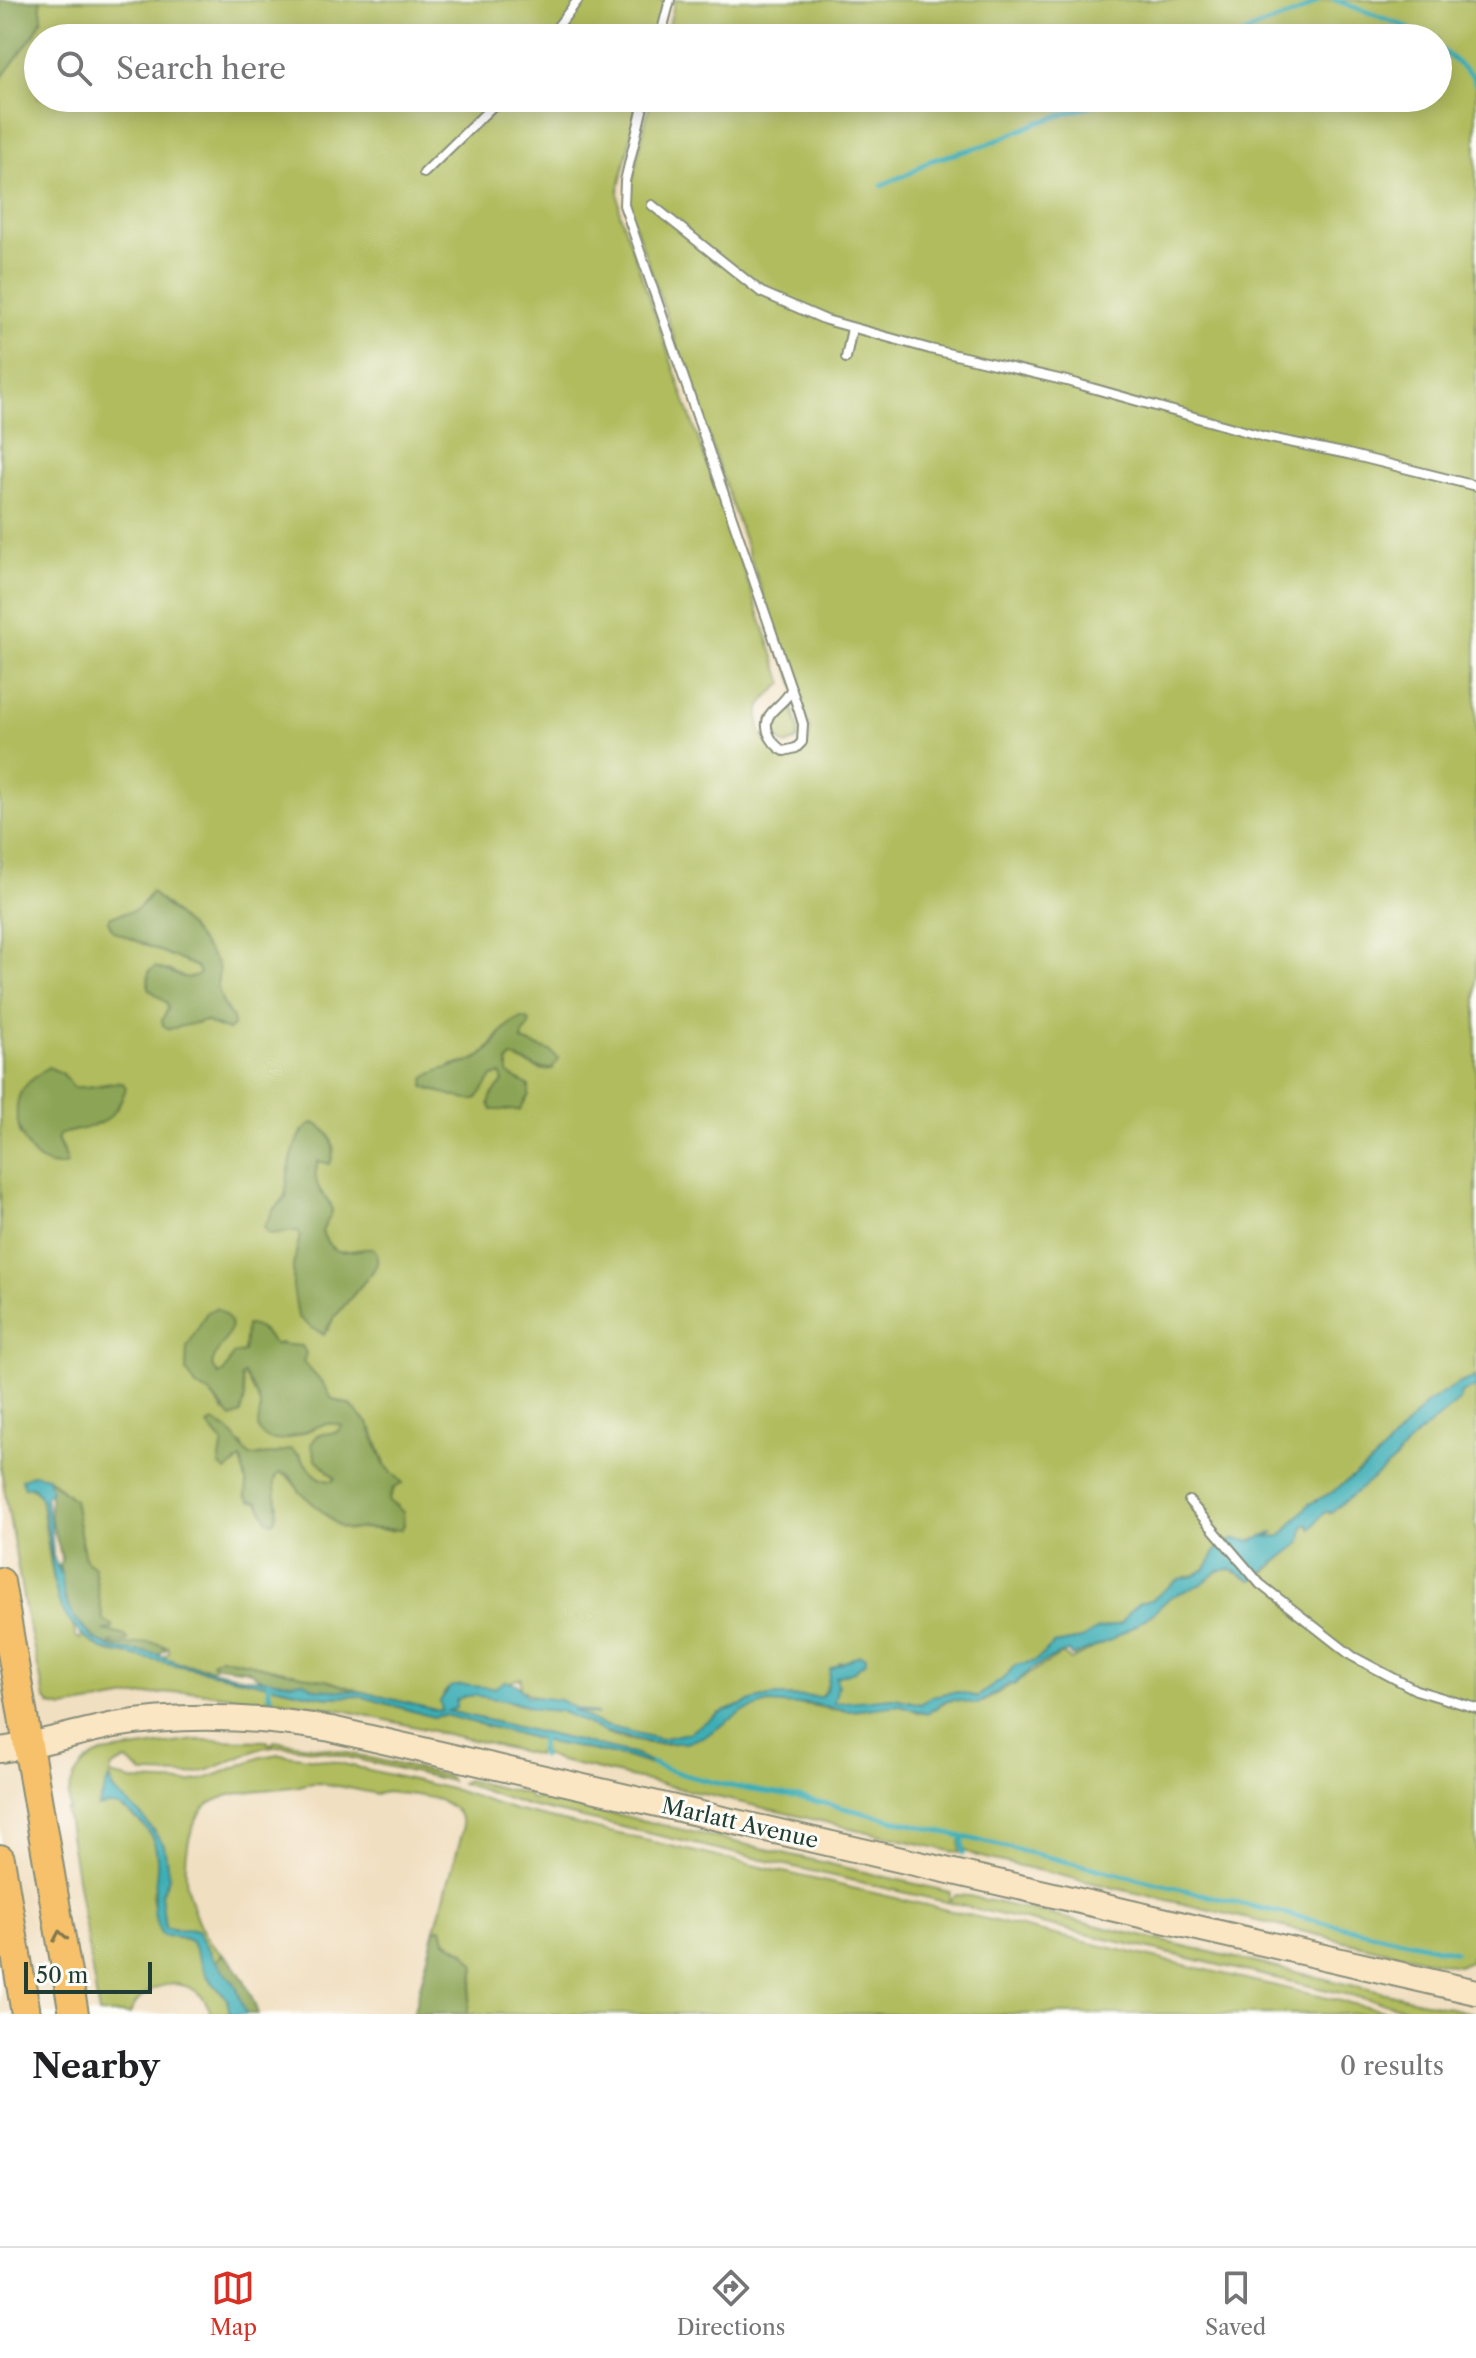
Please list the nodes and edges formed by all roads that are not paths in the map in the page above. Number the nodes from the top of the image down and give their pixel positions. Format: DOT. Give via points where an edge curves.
graph roads {
  1 [pos="578,0"];
  2 [pos="670,0"];
  3 [pos="560,24"];
  4 [pos="664,24"];
  5 [pos="487,112"];
  6 [pos="642,112"];
  7 [pos="424,173"];
  8 [pos="652,205"];
  9 [pos="852,328"];
  10 [pos="846,358"];
  11 [pos="1476,486"];
  12 [pos="791,689"];
  13 [pos="1189,1501"];
  14 [pos="0,1582"];
  15 [pos="1476,1708"];
  16 [pos="14,1748"];
  17 [pos="0,1859"];
  18 [pos="1476,1992"];
  19 [pos="26,2014"];
  20 [pos="74,2014"];
  1 -- 3 [label="lane"];
  2 -- 4 [label="lane"];
  5 -- 7 [label="lane"];
  6 -- 12 [label="lane" via="625,181 627,217"];
  8 -- 9 [label="lane" via="761,292"];
  9 -- 10 [label="lane"];
  9 -- 11 [label="lane" via="1265,437"];
  12 -- 12 [label="lane" via="804,735 796,748 784,751 769,735 767,719"];
  13 -- 15 [label="lane" via="1254,1579 1342,1649 1416,1690"];
  14 -- 16 [label="highway"];
  16 -- 18 [label="main road, Marlatt Avenue" via="184,1717 320,1727"];
  20 -- 16 [label="highway, one-way"];
  17 -- 19 [label="highway"];
}
